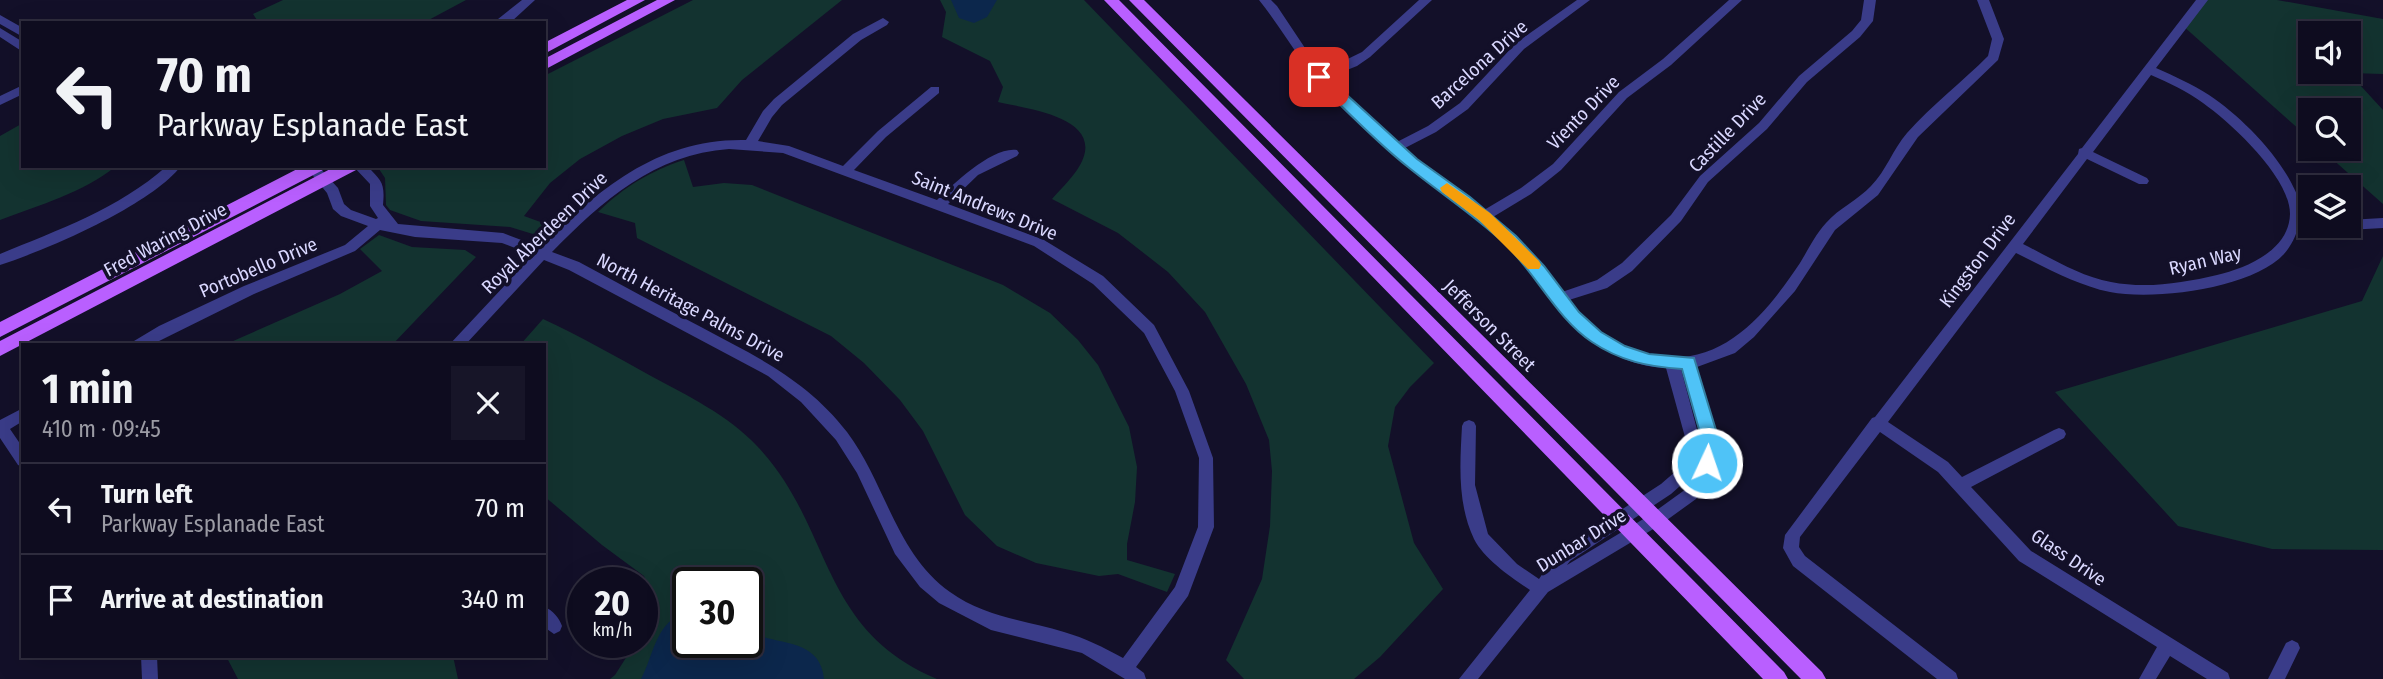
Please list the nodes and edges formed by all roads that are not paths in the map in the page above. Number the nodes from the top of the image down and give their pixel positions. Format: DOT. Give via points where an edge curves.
graph roads {
  1 [pos="529,0"];
  2 [pos="638,0"];
  3 [pos="668,0"];
  4 [pos="1111,0"];
  5 [pos="1136,0"];
  6 [pos="1265,0"];
  7 [pos="1426,0"];
  8 [pos="1584,0"];
  9 [pos="1736,0"];
  10 [pos="1870,0"];
  11 [pos="1983,0"];
  12 [pos="2202,0"];
  13 [pos="0,19"];
  14 [pos="503,21"];
  15 [pos="883,22"];
  16 [pos="0,32"];
  17 [pos="21,32"];
  18 [pos="21,47"];
  19 [pos="546,48"];
  20 [pos="546,64"];
  21 [pos="2149,69"];
  22 [pos="1319,77"];
  23 [pos="21,90"];
  24 [pos="935,90"];
  25 [pos="0,101"];
  26 [pos="749,145"];
  27 [pos="1395,148"];
  28 [pos="2083,152"];
  29 [pos="1013,153"];
  30 [pos="173,168"];
  31 [pos="361,168"];
  32 [pos="316,170"];
  33 [pos="845,171"];
  34 [pos="2143,181"];
  35 [pos="939,206"];
  36 [pos="2296,214"];
  37 [pos="1485,216"];
  38 [pos="386,223"];
  39 [pos="2383,223"];
  40 [pos="2361,224"];
  41 [pos="2013,245"];
  42 [pos="544,254"];
  43 [pos="0,260"];
  44 [pos="1560,298"];
  45 [pos="0,330"];
  46 [pos="142,343"];
  47 [pos="458,343"];
  48 [pos="0,349"];
  49 [pos="1680,363"];
  50 [pos="21,415"];
  51 [pos="1877,422"];
  52 [pos="1469,426"];
  53 [pos="1,427"];
  54 [pos="2059,434"];
  55 [pos="21,458"];
  56 [pos="1960,486"];
  57 [pos="1631,513"];
  58 [pos="1644,526"];
  59 [pos="1541,589"];
  60 [pos="2167,645"];
  61 [pos="2292,648"];
  62 [pos="149,658"];
  63 [pos="1125,668"];
  64 [pos="150,679"];
  65 [pos="1138,679"];
  66 [pos="1467,679"];
  67 [pos="1777,679"];
  68 [pos="1815,679"];
  69 [pos="1950,679"];
  70 [pos="2147,679"];
  71 [pos="2222,679"];
  72 [pos="2276,679"];
  1 -- 14 [label="street"];
  2 -- 19 [label="main road"];
  3 -- 20 [label="main road"];
  4 -- 57 [label="main road, Jefferson Street"];
  5 -- 57 [label="main road, Jefferson Street"];
  6 -- 22 [label="street"];
  7 -- 22 [label="street" via="1370,54"];
  8 -- 27 [label="street, Barcelona Drive" via="1520,46 1464,106"];
  9 -- 37 [label="street, Viento Drive" via="1667,62 1623,94 1557,167"];
  10 -- 44 [label="street, Castille Drive" via="1867,21 1856,34 1802,79 1763,126 1723,159 1676,218 1627,267 1602,284"];
  11 -- 49 [label="street" via="1998,38 1994,57 1903,146 1879,186 1831,226 1796,279 1746,336 1710,358"];
  12 -- 21 [label="street, Kingston Drive"];
  13 -- 17 [label="street"];
  15 -- 26 [label="street" via="857,37 778,102"];
  16 -- 18 [label="street"];
  21 -- 28 [label="street, Kingston Drive"];
  21 -- 36 [label="street" via="2197,93 2226,115 2270,159 2284,180"];
  22 -- 27 [label="street"];
  23 -- 25 [label="street"];
  24 -- 33 [label="street"];
  26 -- 33 [label="street, Saint Andrews Drive" via="785,149"];
  26 -- 42 [label="street, Royal Aberdeen Drive" via="675,154 643,168 606,195"];
  27 -- 37 [label="street"];
  28 -- 34 [label="street"];
  28 -- 41 [label="street, Kingston Drive"];
  29 -- 35 [label="street" via="974,172"];
  30 -- 43 [label="street" via="158,184 109,211"];
  31 -- 38 [label="street" via="377,181 376,206"];
  32 -- 38 [label="street, North Heritage Palms Drive" via="341,210"];
  32 -- 45 [label="main road, Fred Waring Drive"];
  32 -- 48 [label="main road, Fred Waring Drive"];
  33 -- 35 [label="street, Saint Andrews Drive"];
  35 -- 63 [label="street, Saint Andrews Drive" via="1039,243 1098,280 1149,329 1181,391 1206,458 1206,527 1182,591"];
  36 -- 41 [label="street, Ryan Way" via="2290,238 2270,260 2232,276 2169,289 2097,284"];
  37 -- 44 [label="street"];
  38 -- 42 [label="street, North Heritage Palms Drive" via="428,234 490,236"];
  38 -- 46 [label="street, Portobello Drive" via="349,248 249,290"];
  39 -- 40 [label="street"];
  41 -- 51 [label="street, Kingston Drive"];
  42 -- 47 [label="street, Royal Aberdeen Drive"];
  42 -- 63 [label="street, North Heritage Palms Drive" via="760,364 807,398 853,453 911,565 945,598 992,622 1063,639"];
  44 -- 49 [label="street" via="1573,316 1620,351"];
  49 -- 57 [label="street, Dunbar Drive" via="1692,437 1689,457 1676,482"];
  49 -- 58 [label="street, Dunbar Drive" via="1710,440 1707,463 1691,494"];
  50 -- 53 [label="street"];
  51 -- 56 [label="street, Glass Drive" via="1943,467"];
  51 -- 69 [label="street, Kingston Drive" via="1793,535 1791,548 1799,561"];
  52 -- 59 [label="street" via="1467,485 1481,537 1511,569"];
  53 -- 55 [label="street"];
  54 -- 56 [label="street"];
  56 -- 60 [label="street, Glass Drive" via="2025,556"];
  57 -- 58 [label="main road, Jefferson Street"];
  57 -- 58 [label="main road, Jefferson Street"];
  57 -- 59 [label="street, Dunbar Drive" via="1564,556"];
  58 -- 59 [label="street, Dunbar Drive"];
  58 -- 67 [label="main road, Jefferson Street"];
  58 -- 68 [label="main road, Jefferson Street"];
  59 -- 66 [label="street, Dunbar Drive"];
  60 -- 70 [label="street"];
  60 -- 71 [label="street, Glass Drive"];
  61 -- 72 [label="street"];
  62 -- 64 [label="street"];
  63 -- 65 [label="street, North Heritage Palms Drive"];
}
